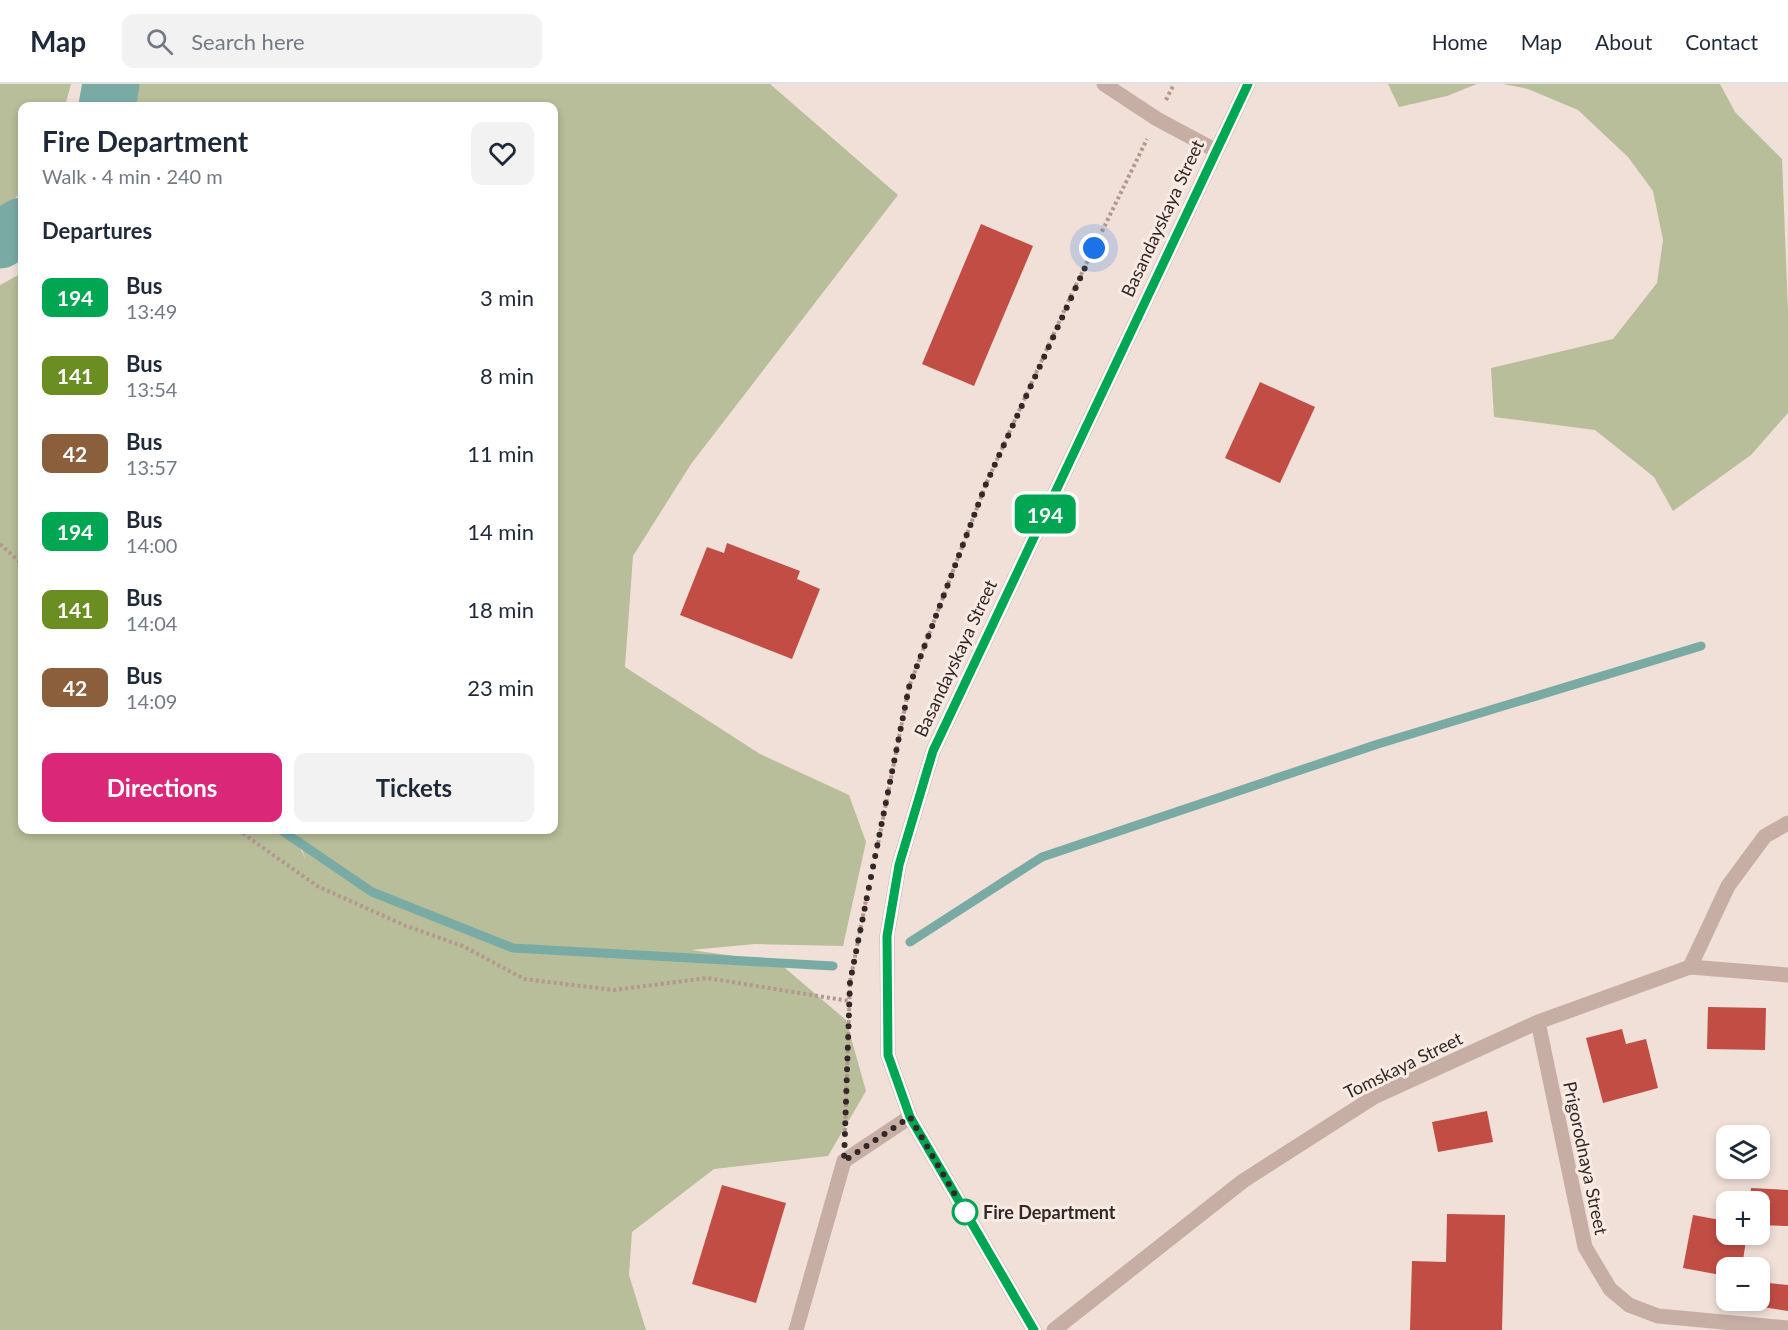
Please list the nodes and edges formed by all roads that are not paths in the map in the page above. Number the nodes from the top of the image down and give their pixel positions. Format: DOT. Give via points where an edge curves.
graph roads {
  1 [pos="1104,84"];
  2 [pos="1248,84"];
  3 [pos="1215,150"];
  4 [pos="1788,823"];
  5 [pos="1690,967"];
  6 [pos="1788,975"];
  7 [pos="1538,1022"];
  8 [pos="910,1117"];
  9 [pos="1782,1328"];
  10 [pos="796,1330"];
  11 [pos="1034,1330"];
  12 [pos="1054,1330"];
  1 -- 3 [label="street"];
  2 -- 3 [label="street, Basandayskaya Street"];
  3 -- 8 [label="street, Basandayskaya Street" via="933,751 899,865 887,936 888,1055"];
  4 -- 5 [label="street" via="1766,836 1728,886"];
  5 -- 6 [label="street, Tomskaya Street"];
  5 -- 7 [label="street, Tomskaya Street"];
  7 -- 9 [label="street, Prigorodnaya Street" via="1585,1247 1610,1289 1629,1305 1658,1316"];
  7 -- 12 [label="street, Tomskaya Street" via="1374,1097 1243,1181"];
  8 -- 10 [label="street" via="844,1161"];
  8 -- 11 [label="street, Basandayskaya Street"];
}
